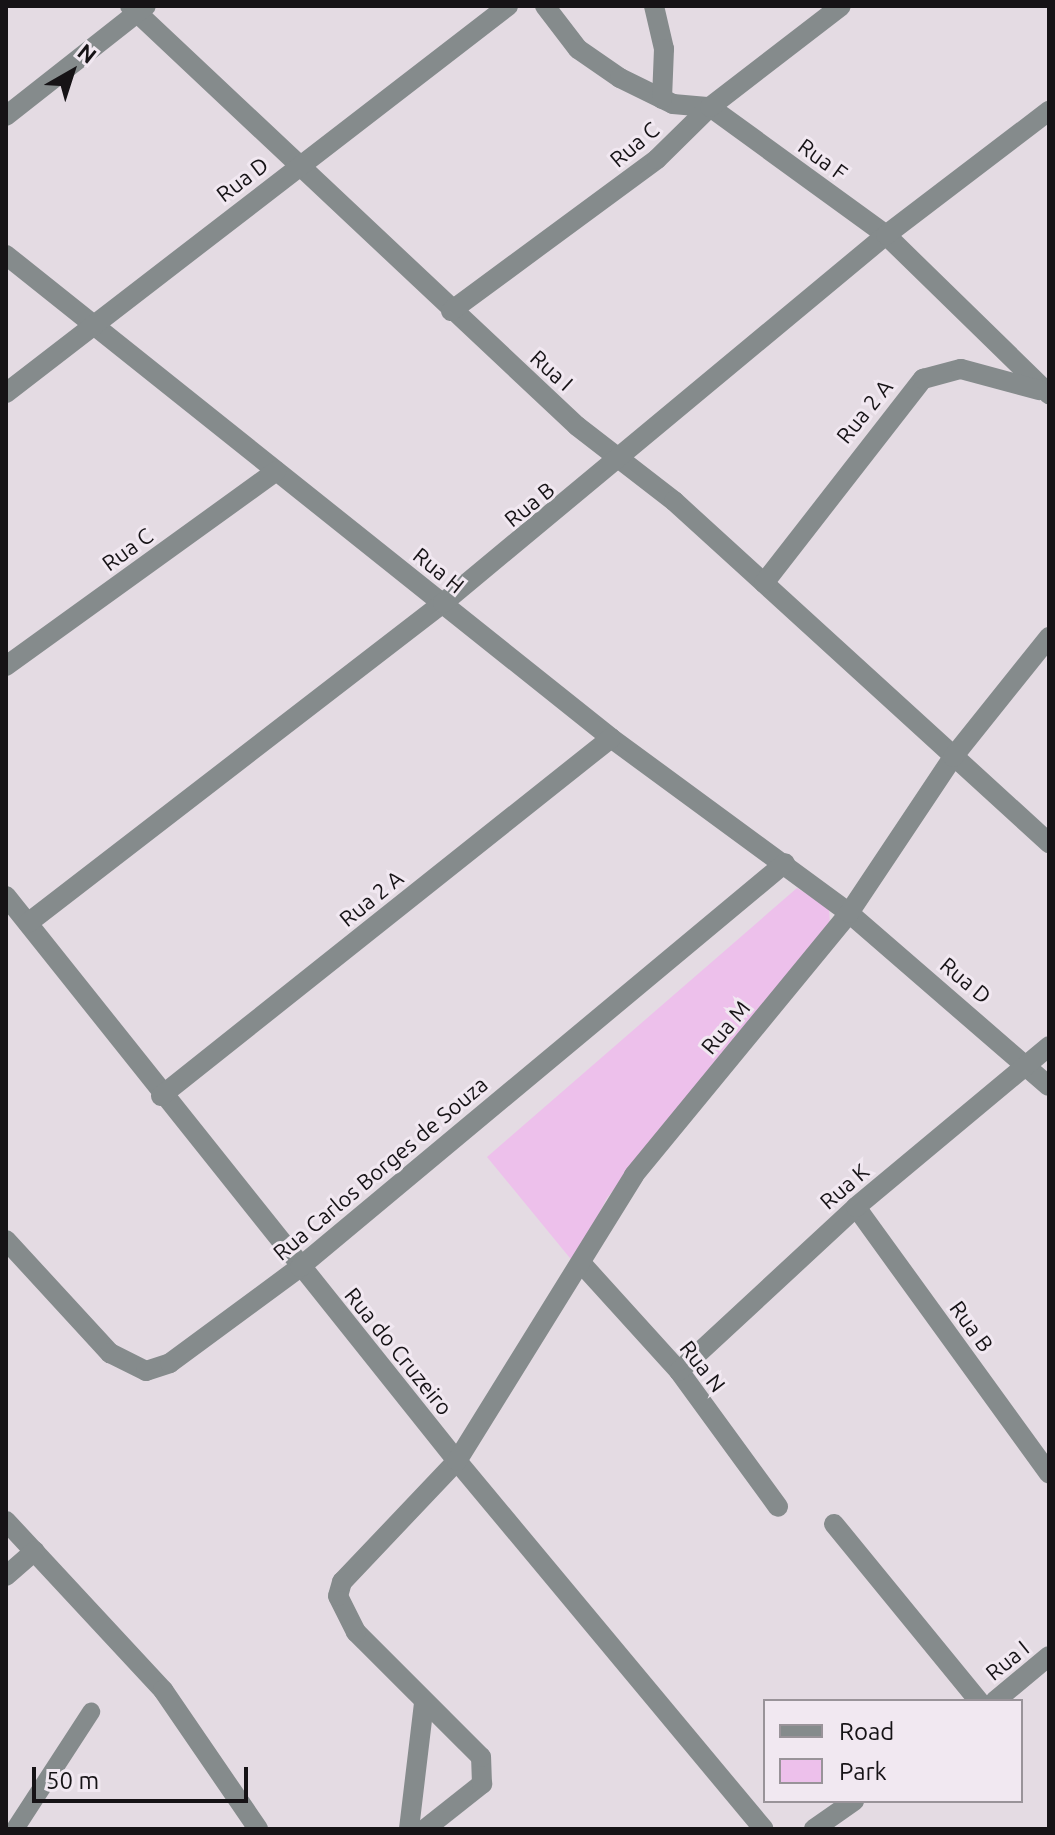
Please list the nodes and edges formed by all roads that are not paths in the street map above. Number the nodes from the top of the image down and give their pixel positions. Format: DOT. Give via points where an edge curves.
graph roads {
  1 [pos="508,6"];
  2 [pos="545,6"];
  3 [pos="654,6"];
  4 [pos="841,6"];
  5 [pos="138,8"];
  6 [pos="662,99"];
  7 [pos="710,107"];
  8 [pos="1049,111"];
  9 [pos="6,116"];
  10 [pos="302,164"];
  11 [pos="886,235"];
  12 [pos="6,255"];
  13 [pos="451,311"];
  14 [pos="88,324"];
  15 [pos="6,393"];
  16 [pos="1049,395"];
  17 [pos="624,459"];
  18 [pos="276,471"];
  19 [pos="764,583"];
  20 [pos="443,603"];
  21 [pos="1049,637"];
  22 [pos="6,666"];
  23 [pos="611,738"];
  24 [pos="953,757"];
  25 [pos="1049,843"];
  26 [pos="785,863"];
  27 [pos="6,896"];
  28 [pos="849,913"];
  29 [pos="28,923"];
  30 [pos="1049,1046"];
  31 [pos="1026,1063"];
  32 [pos="1049,1086"];
  33 [pos="161,1096"];
  34 [pos="856,1207"];
  35 [pos="6,1240"];
  36 [pos="581,1263"];
  37 [pos="300,1267"];
  38 [pos="679,1371"];
  39 [pos="457,1461"];
  40 [pos="1049,1474"];
  41 [pos="778,1507"];
  42 [pos="6,1521"];
  43 [pos="834,1524"];
  44 [pos="35,1551"];
  45 [pos="6,1576"];
  46 [pos="1049,1656"];
  47 [pos="977,1699"];
  48 [pos="997,1699"];
  49 [pos="424,1703"];
  50 [pos="91,1712"];
  51 [pos="851,1803"];
  52 [pos="15,1829"];
  53 [pos="258,1829"];
  54 [pos="409,1829"];
  55 [pos="425,1829"];
  56 [pos="764,1829"];
  57 [pos="814,1829"];
  1 -- 10 [label="street, Rua D"];
  2 -- 6 [label="street, Rua F" via="578,49"];
  3 -- 6 [label="street" via="664,49"];
  4 -- 7 [label="street, Rua C"];
  5 -- 9 [label="street"];
  5 -- 10 [label="street, Rua I"];
  6 -- 7 [label="street, Rua F"];
  7 -- 11 [label="street, Rua F"];
  7 -- 13 [label="street, Rua C" via="657,159"];
  8 -- 11 [label="street, Rua B"];
  10 -- 13 [label="street, Rua I"];
  10 -- 14 [label="street, Rua D"];
  11 -- 16 [label="street, Rua F"];
  11 -- 17 [label="street, Rua B"];
  12 -- 14 [label="street, Rua H"];
  13 -- 17 [label="street, Rua I"];
  14 -- 15 [label="street, Rua D"];
  14 -- 18 [label="street, Rua H"];
  16 -- 19 [label="street, Rua 2 A" via="995,373 961,369 923,379"];
  17 -- 19 [label="street, Rua I"];
  17 -- 20 [label="street, Rua B"];
  18 -- 20 [label="street, Rua H"];
  18 -- 22 [label="street, Rua C"];
  19 -- 24 [label="street, Rua I"];
  20 -- 23 [label="street, Rua H"];
  20 -- 29 [label="street, Rua B"];
  21 -- 24 [label="street, Rua M"];
  23 -- 26 [label="street, Rua H"];
  23 -- 33 [label="street, Rua 2 A"];
  24 -- 25 [label="street, Rua I"];
  24 -- 28 [label="street, Rua M"];
  26 -- 28 [label="street, Rua H"];
  26 -- 37 [label="street, Rua Carlos Borges de Souza"];
  27 -- 29 [label="street, Rua do Cruzeiro"];
  28 -- 31 [label="street, Rua D"];
  28 -- 36 [label="street, Rua M" via="634,1175"];
  29 -- 33 [label="street, Rua do Cruzeiro"];
  30 -- 31 [label="street, Rua K"];
  31 -- 32 [label="street, Rua D"];
  31 -- 34 [label="street, Rua K"];
  33 -- 37 [label="street, Rua do Cruzeiro"];
  34 -- 38 [label="street, Rua K"];
  34 -- 40 [label="street, Rua B"];
  35 -- 37 [label="street, Rua Carlos Borges de Souza" via="110,1353 146,1371 170,1363"];
  36 -- 38 [label="street, Rua N"];
  36 -- 39 [label="street, Rua M"];
  37 -- 39 [label="street, Rua do Cruzeiro"];
  38 -- 41 [label="street, Rua N"];
  39 -- 49 [label="street, Rua M" via="342,1582 338,1596 356,1632"];
  39 -- 56 [label="street, Rua do Cruzeiro"];
  42 -- 44 [label="street"];
  43 -- 47 [label="street"];
  44 -- 45 [label="street"];
  44 -- 53 [label="street" via="163,1690"];
  46 -- 48 [label="street, Rua I"];
  49 -- 54 [label="street"];
  49 -- 55 [label="street, Rua M" via="481,1757 485,1771 466,1800"];
  50 -- 52 [label="lane"];
  51 -- 57 [label="street"];
}
